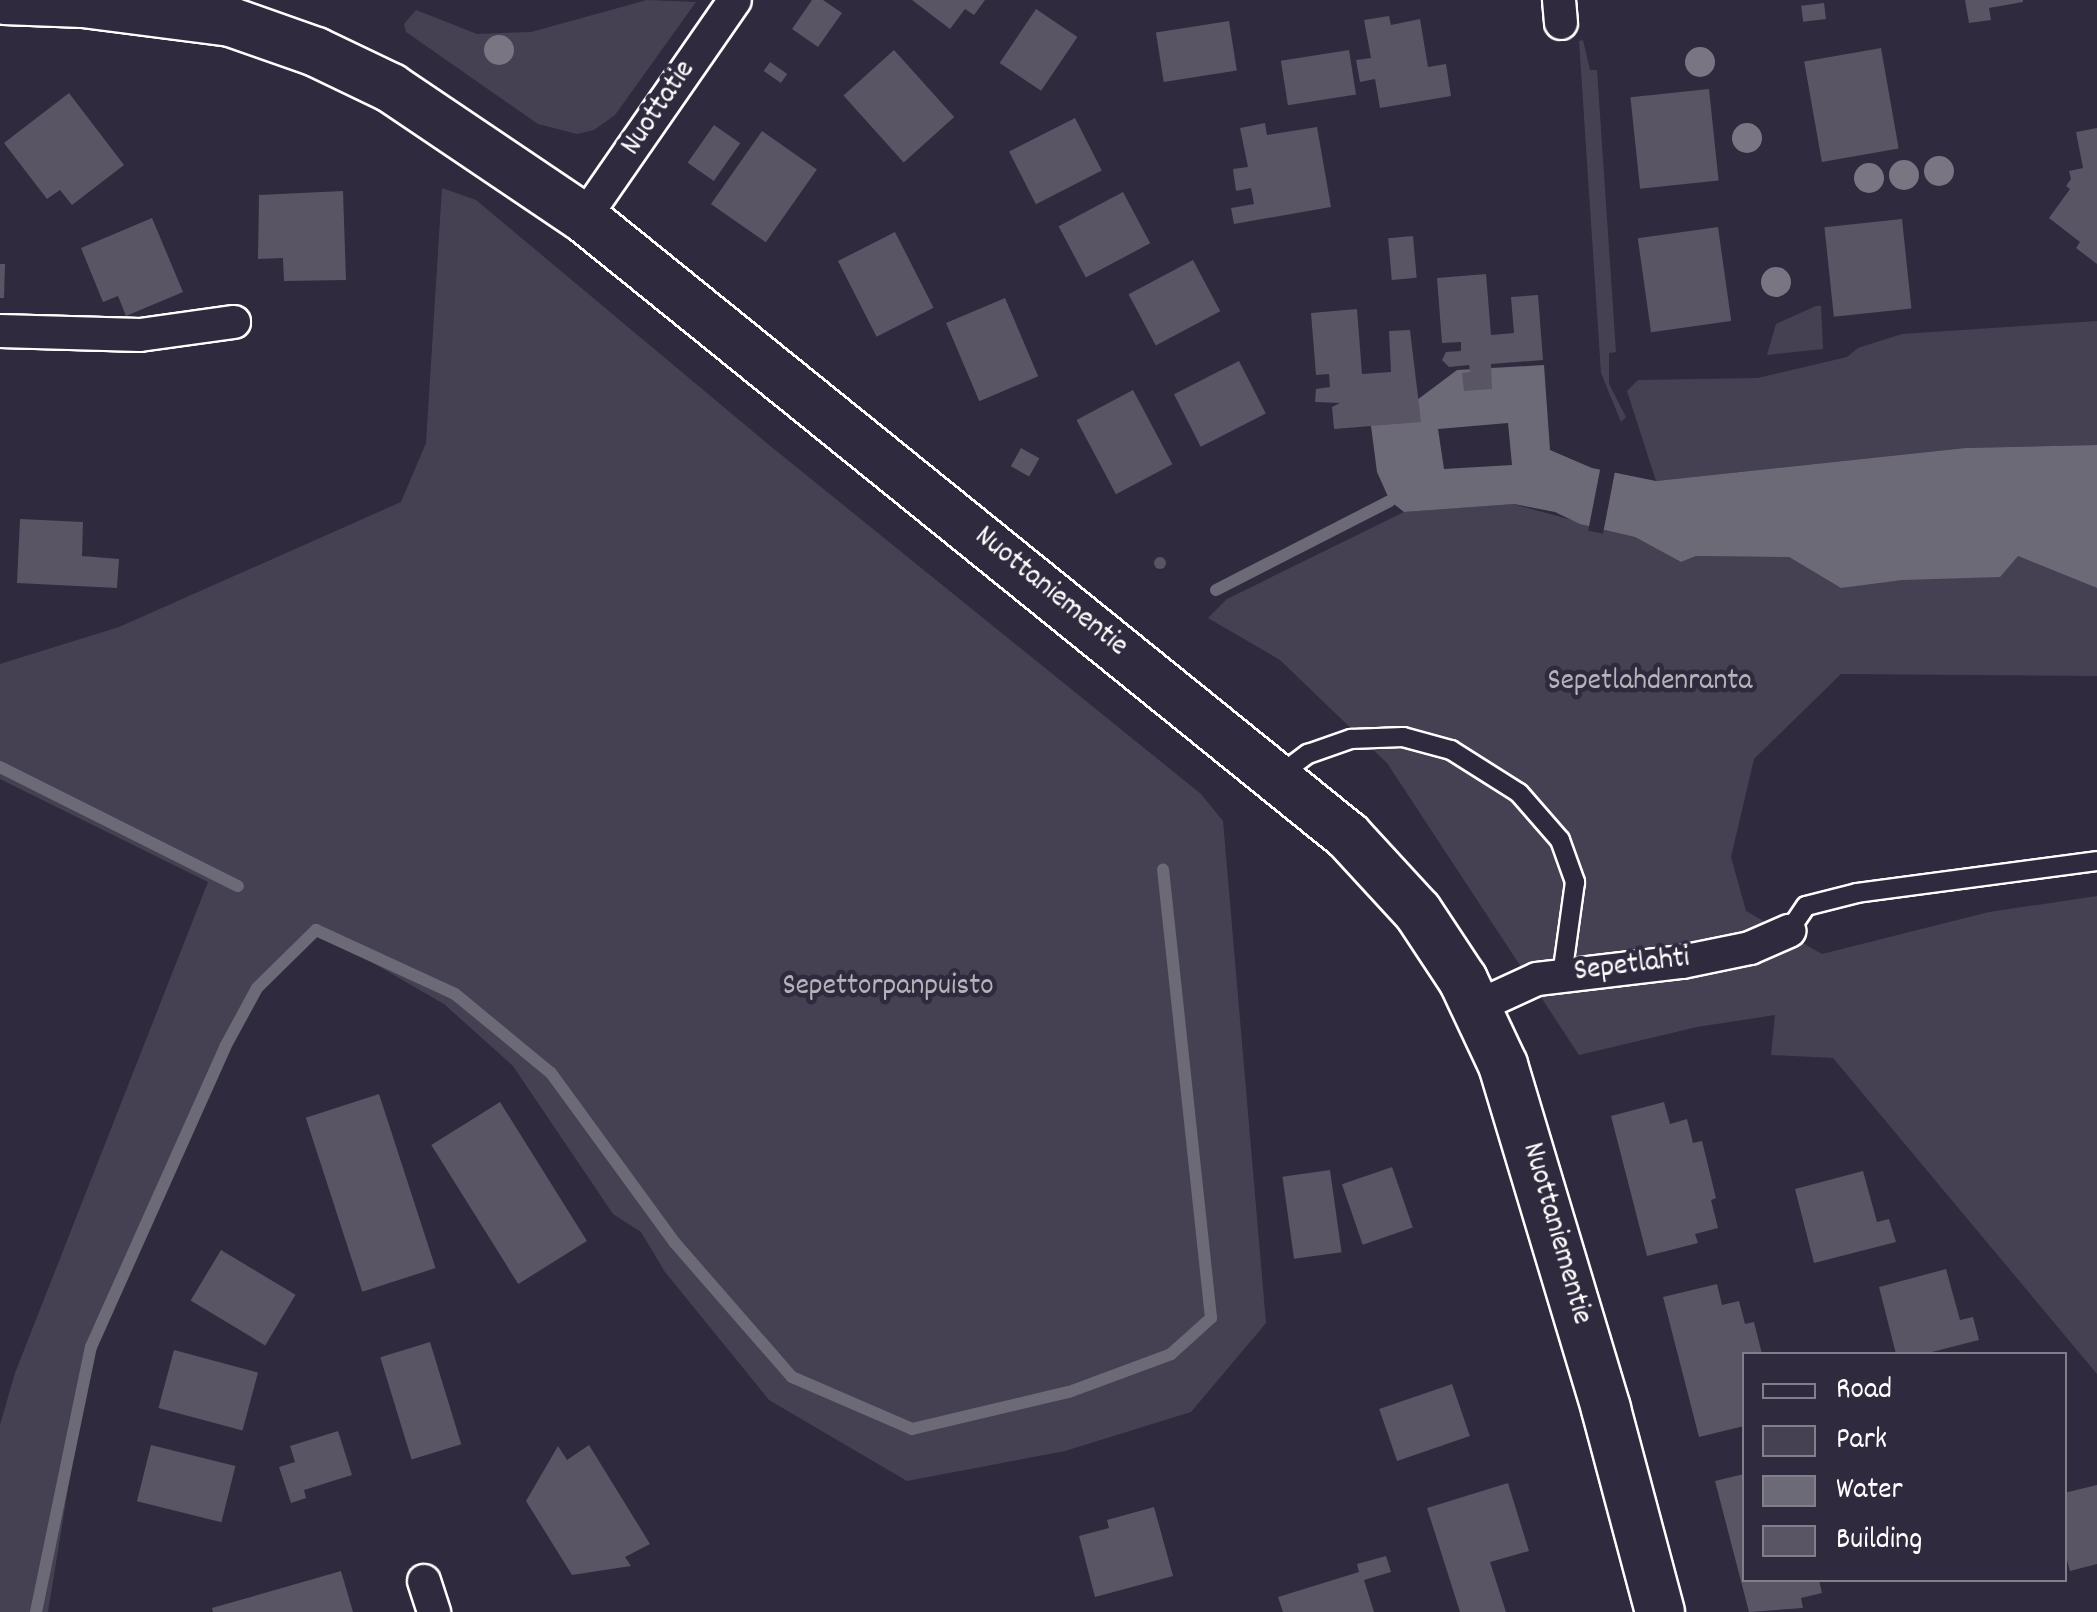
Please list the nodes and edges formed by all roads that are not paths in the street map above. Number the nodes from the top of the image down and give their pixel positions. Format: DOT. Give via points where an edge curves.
graph roads {
  1 [pos="4,0"];
  2 [pos="735,0"];
  3 [pos="584,218"];
  4 [pos="234,322"];
  5 [pos="0,330"];
  6 [pos="1277,777"];
  7 [pos="2097,860"];
  8 [pos="1790,931"];
  9 [pos="1562,976"];
  10 [pos="1476,1007"];
  11 [pos="1660,1612"];
  1 -- 3 [label="main road, Nuottaniementie" via="102,5 265,32 391,88"];
  2 -- 3 [label="street, Nuottatie"];
  3 -- 6 [label="main road, Nuottaniementie"];
  4 -- 5 [label="street" via="140,336"];
  6 -- 9 [label="lane" via="1308,754 1352,739 1403,736 1451,750 1519,793 1560,840 1575,882"];
  6 -- 10 [label="main road, Nuottaniementie" via="1348,836 1418,912"];
  7 -- 8 [label="lane" via="1806,906"];
  8 -- 9 [label="street, Sepetlahti" via="1750,948 1682,962"];
  9 -- 10 [label="street, Sepetlahti" via="1522,984"];
  10 -- 11 [label="main road, Nuottaniementie" via="1515,1098"];
}
